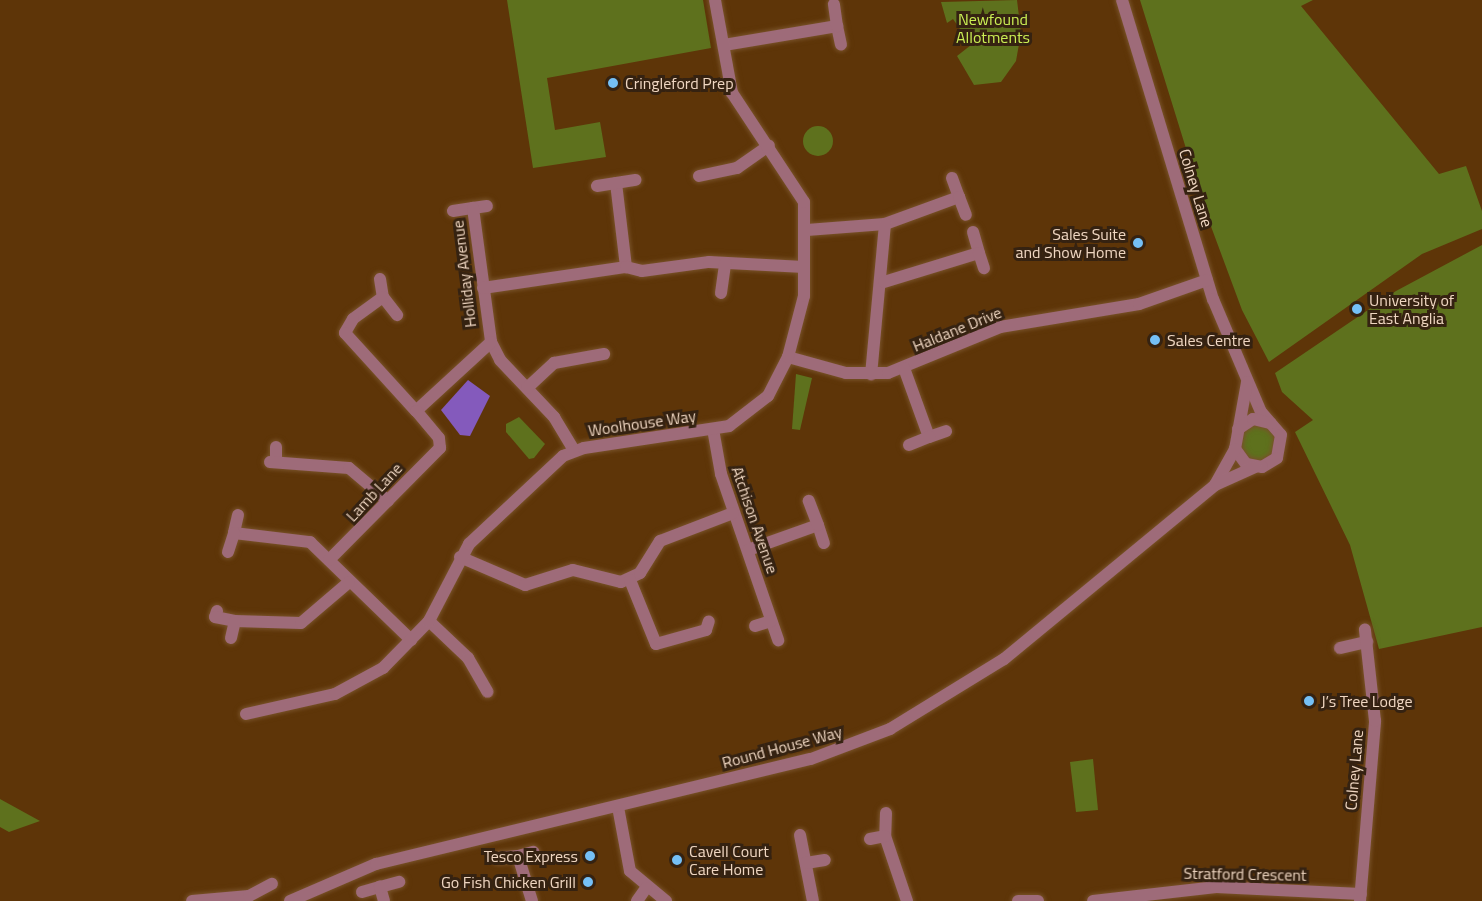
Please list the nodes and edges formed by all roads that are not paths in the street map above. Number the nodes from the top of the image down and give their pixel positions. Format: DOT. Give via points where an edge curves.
graph roads {
  1 [pos="715,0"];
  2 [pos="1122,0"];
  3 [pos="834,4"];
  4 [pos="837,26"];
  5 [pos="724,45"];
  6 [pos="841,45"];
  7 [pos="769,146"];
  8 [pos="699,176"];
  9 [pos="952,178"];
  10 [pos="636,180"];
  11 [pos="616,183"];
  12 [pos="597,186"];
  13 [pos="959,197"];
  14 [pos="487,206"];
  15 [pos="473,208"];
  16 [pos="453,211"];
  17 [pos="966,215"];
  18 [pos="885,224"];
  19 [pos="807,230"];
  20 [pos="973,232"];
  21 [pos="979,253"];
  22 [pos="725,263"];
  23 [pos="626,267"];
  24 [pos="804,267"];
  25 [pos="984,268"];
  26 [pos="380,279"];
  27 [pos="1207,280"];
  28 [pos="884,282"];
  29 [pos="483,288"];
  30 [pos="721,293"];
  31 [pos="383,297"];
  32 [pos="397,315"];
  33 [pos="491,342"];
  34 [pos="604,354"];
  35 [pos="788,357"];
  36 [pos="904,368"];
  37 [pos="871,374"];
  38 [pos="1247,382"];
  39 [pos="527,388"];
  40 [pos="416,411"];
  41 [pos="1271,423"];
  42 [pos="713,429"];
  43 [pos="1238,429"];
  44 [pos="946,431"];
  45 [pos="929,437"];
  46 [pos="909,445"];
  47 [pos="276,447"];
  48 [pos="1234,449"];
  49 [pos="574,450"];
  50 [pos="1255,467"];
  51 [pos="1215,485"];
  52 [pos="388,501"];
  53 [pos="809,501"];
  54 [pos="734,513"];
  55 [pos="238,515"];
  56 [pos="818,525"];
  57 [pos="234,533"];
  58 [pos="824,543"];
  59 [pos="748,550"];
  60 [pos="228,552"];
  61 [pos="459,557"];
  62 [pos="329,560"];
  63 [pos="630,580"];
  64 [pos="349,582"];
  65 [pos="214,614"];
  66 [pos="235,621"];
  67 [pos="429,621"];
  68 [pos="709,621"];
  69 [pos="771,621"];
  70 [pos="755,626"];
  71 [pos="231,638"];
  72 [pos="411,640"];
  73 [pos="778,640"];
  74 [pos="1340,648"];
  75 [pos="488,692"];
  76 [pos="246,714"];
  77 [pos="618,807"];
  78 [pos="886,813"];
  79 [pos="800,835"];
  80 [pos="885,836"];
  81 [pos="870,838"];
  82 [pos="532,852"];
  83 [pos="518,856"];
  84 [pos="498,858"];
  85 [pos="825,860"];
  86 [pos="806,863"];
  87 [pos="399,882"];
  88 [pos="272,884"];
  89 [pos="381,887"];
  90 [pos="646,888"];
  91 [pos="362,892"];
  92 [pos="1361,897"];
  93 [pos="222,900"];
  94 [pos="192,901"];
  95 [pos="290,901"];
  96 [pos="384,901"];
  97 [pos="532,901"];
  98 [pos="637,901"];
  99 [pos="666,901"];
  100 [pos="813,901"];
  101 [pos="907,901"];
  102 [pos="1018,901"];
  103 [pos="1038,901"];
  104 [pos="1093,901"];
  1 -- 5 [label="street, Woolhouse Way"];
  2 -- 27 [label="street, Colney Lane"];
  3 -- 4 [label="street"];
  4 -- 5 [label="street"];
  4 -- 6 [label="street"];
  5 -- 7 [label="street, Woolhouse Way" via="732,93"];
  7 -- 8 [label="street" via="737,168"];
  7 -- 19 [label="street, Woolhouse Way" via="804,202"];
  9 -- 13 [label="street"];
  10 -- 11 [label="street"];
  11 -- 12 [label="street"];
  11 -- 23 [label="street"];
  13 -- 17 [label="street"];
  13 -- 18 [label="street"];
  14 -- 15 [label="street, Holliday Avenue"];
  15 -- 16 [label="street, Holliday Avenue"];
  15 -- 29 [label="street, Holliday Avenue"];
  18 -- 19 [label="street"];
  18 -- 28 [label="street"];
  19 -- 24 [label="street, Woolhouse Way"];
  20 -- 21 [label="street"];
  21 -- 25 [label="street"];
  21 -- 28 [label="street"];
  22 -- 23 [label="street" via="642,271"];
  22 -- 24 [label="street"];
  22 -- 30 [label="street"];
  23 -- 29 [label="street"];
  24 -- 35 [label="street, Woolhouse Way" via="804,296"];
  26 -- 31 [label="street"];
  27 -- 36 [label="street, Haldane Drive" via="1139,304 1000,327"];
  27 -- 38 [label="street, Colney Lane"];
  28 -- 37 [label="street"];
  29 -- 33 [label="street, Holliday Avenue"];
  31 -- 32 [label="street"];
  31 -- 40 [label="street, Lamb Lane" via="353,319 345,333"];
  33 -- 39 [label="street, Holliday Avenue"];
  33 -- 40 [label="street"];
  34 -- 39 [label="street" via="554,363"];
  35 -- 37 [label="street, Haldane Drive"];
  35 -- 42 [label="street, Woolhouse Way" via="758,407 738,422"];
  36 -- 37 [label="street, Haldane Drive"];
  36 -- 45 [label="street"];
  38 -- 41 [label="street, Colney Lane"];
  38 -- 43 [label="street"];
  39 -- 49 [label="street, Holliday Avenue"];
  40 -- 52 [label="street, Lamb Lane" via="439,438 440,448"];
  41 -- 43 [label="street" via="1253,419"];
  41 -- 50 [label="street, Colney Lane" via="1281,435 1281,450 1270,464"];
  42 -- 49 [label="street, Woolhouse Way"];
  42 -- 54 [label="street, Atchison Avenue"];
  43 -- 48 [label="street"];
  44 -- 45 [label="street"];
  45 -- 46 [label="street"];
  47 -- 52 [label="street" via="273,462 349,468"];
  48 -- 50 [label="street"];
  48 -- 51 [label="street, Round House Way"];
  49 -- 61 [label="street, Woolhouse Way" via="540,474"];
  50 -- 51 [label="street, Round House Way"];
  51 -- 77 [label="street, Round House Way" via="1004,659 926,711 811,759"];
  52 -- 62 [label="street, Lamb Lane"];
  53 -- 56 [label="street"];
  54 -- 59 [label="street, Atchison Avenue"];
  54 -- 63 [label="street" via="660,541"];
  55 -- 57 [label="street"];
  56 -- 58 [label="street"];
  56 -- 59 [label="street"];
  57 -- 60 [label="street"];
  57 -- 62 [label="street" via="302,539"];
  59 -- 69 [label="street, Atchison Avenue"];
  61 -- 63 [label="street" via="525,585 573,570 608,581"];
  61 -- 67 [label="street, Woolhouse Way"];
  62 -- 64 [label="street"];
  63 -- 68 [label="street" via="656,644 706,630"];
  64 -- 66 [label="street" via="301,623"];
  64 -- 72 [label="street"];
  65 -- 66 [label="street"];
  66 -- 71 [label="street"];
  67 -- 72 [label="street, Woolhouse Way"];
  67 -- 75 [label="street" via="468,658"];
  69 -- 70 [label="street"];
  69 -- 73 [label="street, Atchison Avenue"];
  72 -- 76 [label="street, Woolhouse Way" via="362,682 316,699"];
  74 -- 92 [label="street, Colney Lane" via="1366,636 1375,721"];
  77 -- 90 [label="street" via="627,862"];
  77 -- 95 [label="street, Round House Way" via="376,864"];
  78 -- 80 [label="street"];
  79 -- 86 [label="street"];
  80 -- 81 [label="street"];
  80 -- 101 [label="street"];
  82 -- 83 [label="street"];
  83 -- 84 [label="street"];
  83 -- 97 [label="street"];
  85 -- 86 [label="street"];
  86 -- 100 [label="street"];
  87 -- 89 [label="street"];
  88 -- 93 [label="street" via="249,896"];
  89 -- 91 [label="street"];
  89 -- 96 [label="street"];
  90 -- 98 [label="street"];
  90 -- 99 [label="street"];
  92 -- 104 [label="street, Stratford Crescent" via="1216,887"];
  93 -- 94 [label="street"];
  102 -- 103 [label="street"];
}
